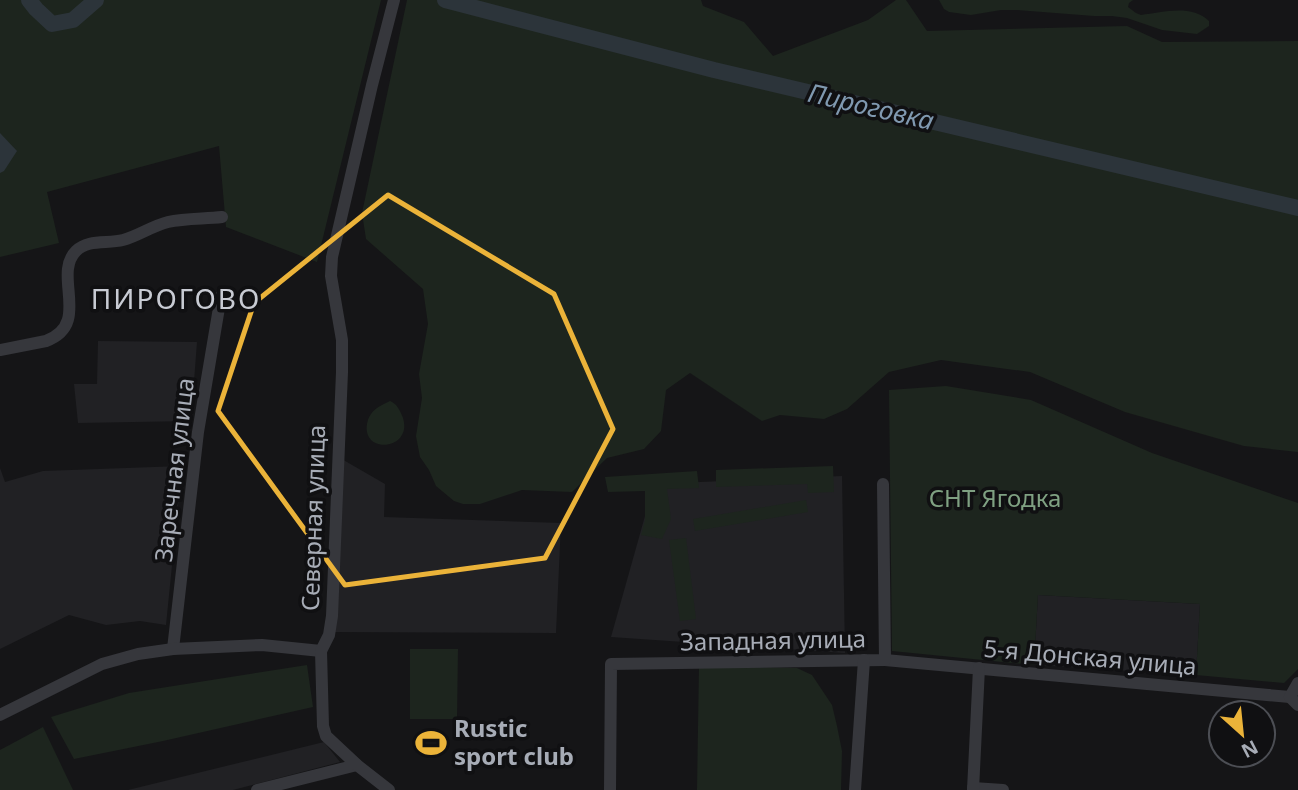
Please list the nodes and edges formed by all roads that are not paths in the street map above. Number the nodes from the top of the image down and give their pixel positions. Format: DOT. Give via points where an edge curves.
graph roads {
  1 [pos="394,0"];
  2 [pos="222,217"];
  3 [pos="221,296"];
  4 [pos="0,350"];
  5 [pos="883,484"];
  6 [pos="173,649"];
  7 [pos="321,651"];
  8 [pos="863,660"];
  9 [pos="885,660"];
  10 [pos="979,668"];
  11 [pos="1298,683"];
  12 [pos="1294,701"];
  13 [pos="0,715"];
  14 [pos="357,765"];
  15 [pos="973,789"];
  16 [pos="257,790"];
  17 [pos="389,790"];
  18 [pos="610,790"];
  19 [pos="856,790"];
  20 [pos="1003,790"];
  1 -- 7 [label="street, Северная улица" via="332,257 342,372 332,616"];
  2 -- 4 [label="street" via="170,221 123,240 82,247 68,264 69,317 64,329 54,339"];
  3 -- 6 [label="street, Заречная улица" via="198,432"];
  5 -- 9 [label="street, Западная улица"];
  6 -- 7 [label="street" via="262,645"];
  6 -- 13 [label="street" via="102,664"];
  7 -- 14 [label="street, Северная улица" via="326,736"];
  8 -- 9 [label="street, Западная улица"];
  8 -- 18 [label="street, Западная улица" via="611,664"];
  8 -- 19 [label="street"];
  9 -- 10 [label="street, 5-я Донская улица"];
  10 -- 12 [label="street, 5-я Донская улица"];
  10 -- 15 [label="street"];
  11 -- 12 [label="street"];
  14 -- 16 [label="street"];
  14 -- 17 [label="street, Северная улица"];
  15 -- 20 [label="street"];
}
